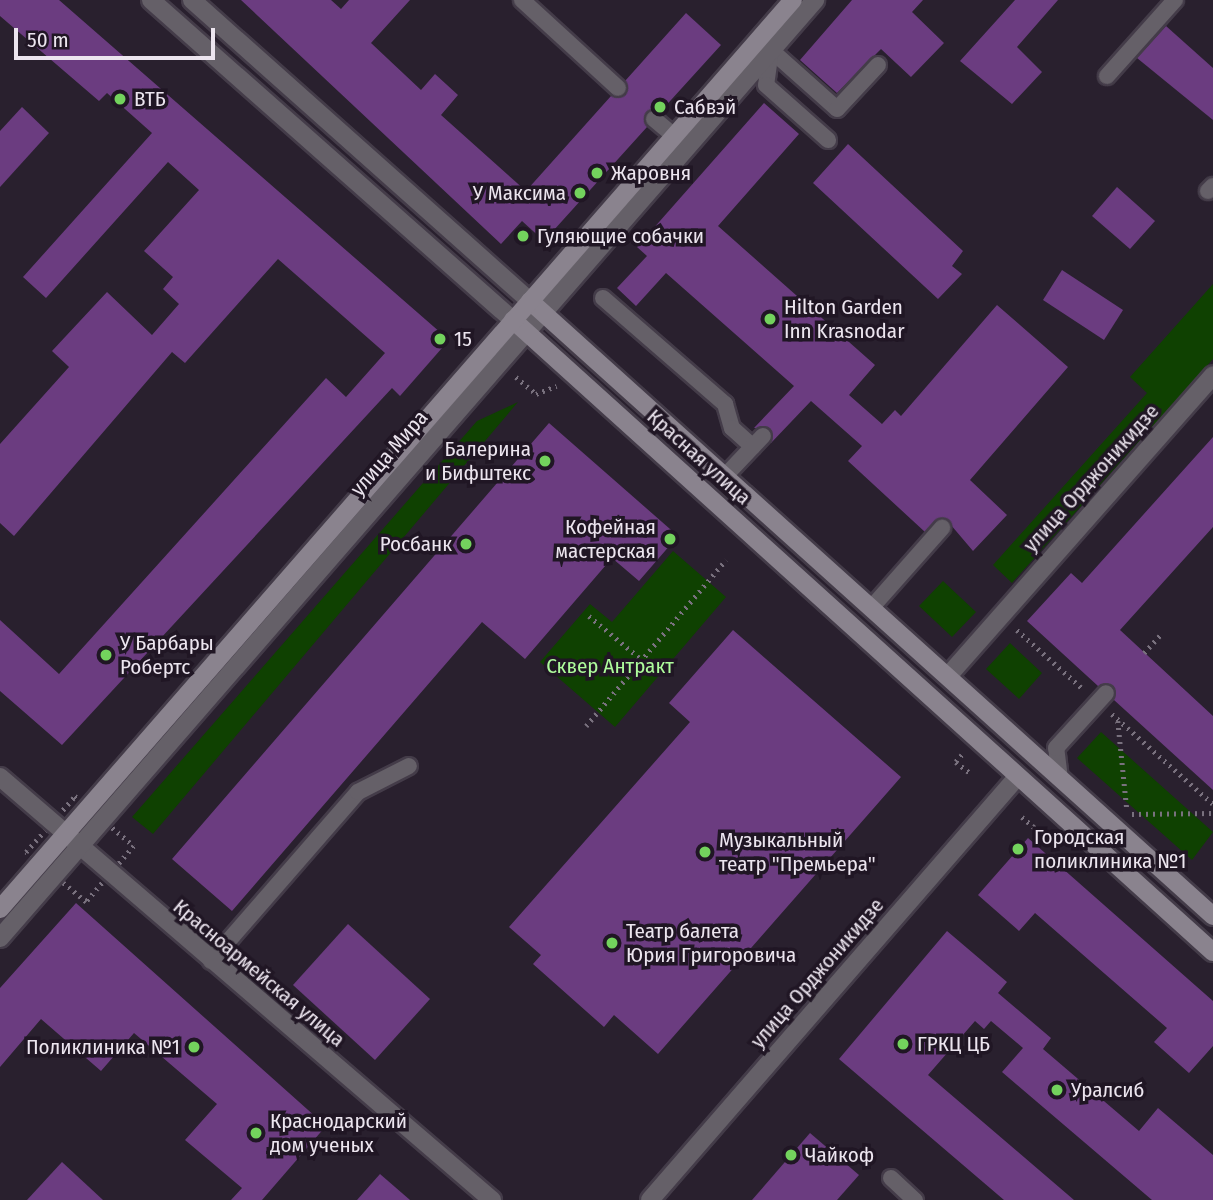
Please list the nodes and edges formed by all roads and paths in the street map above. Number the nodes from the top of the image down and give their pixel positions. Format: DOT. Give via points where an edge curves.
graph roads {
  1 [pos="151,0"];
  2 [pos="192,0"];
  3 [pos="522,0"];
  4 [pos="793,0"];
  5 [pos="815,0"];
  6 [pos="1175,0"];
  7 [pos="765,45"];
  8 [pos="878,65"];
  9 [pos="1107,76"];
  10 [pos="618,89"];
  11 [pos="653,119"];
  12 [pos="674,136"];
  13 [pos="828,140"];
  14 [pos="603,298"];
  15 [pos="535,306"];
  16 [pos="518,325"];
  17 [pos="1213,375"];
  18 [pos="577,378"];
  19 [pos="536,394"];
  20 [pos="725,476"];
  21 [pos="942,528"];
  22 [pos="726,560"];
  23 [pos="872,607"];
  24 [pos="589,616"];
  25 [pos="1162,633"];
  26 [pos="1144,653"];
  27 [pos="641,659"];
  28 [pos="948,676"];
  29 [pos="1106,693"];
  30 [pos="1118,720"];
  31 [pos="586,726"];
  32 [pos="956,762"];
  33 [pos="409,766"];
  34 [pos="970,773"];
  35 [pos="1018,776"];
  36 [pos="0,777"];
  37 [pos="1060,779"];
  38 [pos="1213,813"];
  39 [pos="1022,817"];
  40 [pos="1034,827"];
  41 [pos="64,835"];
  42 [pos="78,848"];
  43 [pos="0,909"];
  44 [pos="1213,916"];
  45 [pos="0,938"];
  46 [pos="1213,952"];
  47 [pos="211,961"];
  48 [pos="891,1178"];
  49 [pos="492,1200"];
  50 [pos="650,1200"];
  51 [pos="915,1200"];
  1 -- 16 [label="street, Красная улица"];
  2 -- 15 [label="street, Красная улица"];
  3 -- 10 [label="lane"];
  4 -- 7 [label="main road, улица Мира"];
  5 -- 7 [label="street, улица Мира"];
  6 -- 9 [label="lane"];
  7 -- 8 [label="lane" via="837,109"];
  7 -- 12 [label="main road, улица Мира"];
  7 -- 13 [label="lane" via="765,85"];
  7 -- 15 [label="street, улица Мира"];
  11 -- 12 [label="lane"];
  12 -- 15 [label="main road, улица Мира"];
  14 -- 20 [label="lane" via="725,404 732,428 758,441"];
  15 -- 16 [label="main road, улица Мира"];
  15 -- 20 [label="main road, Красная улица"];
  16 -- 18 [label="main road, Красная улица"];
  16 -- 41 [label="main road, улица Мира"];
  16 -- 42 [label="street, улица Мира"];
  17 -- 28 [label="street, улица Орджоникидзе"];
  18 -- 19 [label="path"];
  18 -- 35 [label="main road, Красная улица"];
  20 -- 23 [label="main road, Красная улица"];
  21 -- 23 [label="lane"];
  22 -- 27 [label="path"];
  23 -- 28 [label="main road, Красная улица"];
  24 -- 27 [label="path"];
  25 -- 26 [label="path"];
  27 -- 31 [label="path"];
  28 -- 37 [label="main road, Красная улица"];
  29 -- 37 [label="lane" via="1056,748"];
  30 -- 38 [label="path" via="1127,814"];
  32 -- 34 [label="path"];
  33 -- 47 [label="lane" via="358,792"];
  35 -- 46 [label="main road, Красная улица"];
  35 -- 50 [label="street, улица Орджоникидзе"];
  36 -- 41 [label="street, Красноармейская улица"];
  37 -- 44 [label="main road, Красная улица"];
  39 -- 40 [label="path"];
  41 -- 42 [label="street, Красноармейская улица"];
  41 -- 43 [label="main road, улица Мира"];
  42 -- 45 [label="street, улица Мира"];
  42 -- 47 [label="street, Красноармейская улица"];
  47 -- 49 [label="street, Красноармейская улица"];
  48 -- 51 [label="lane"];
}
